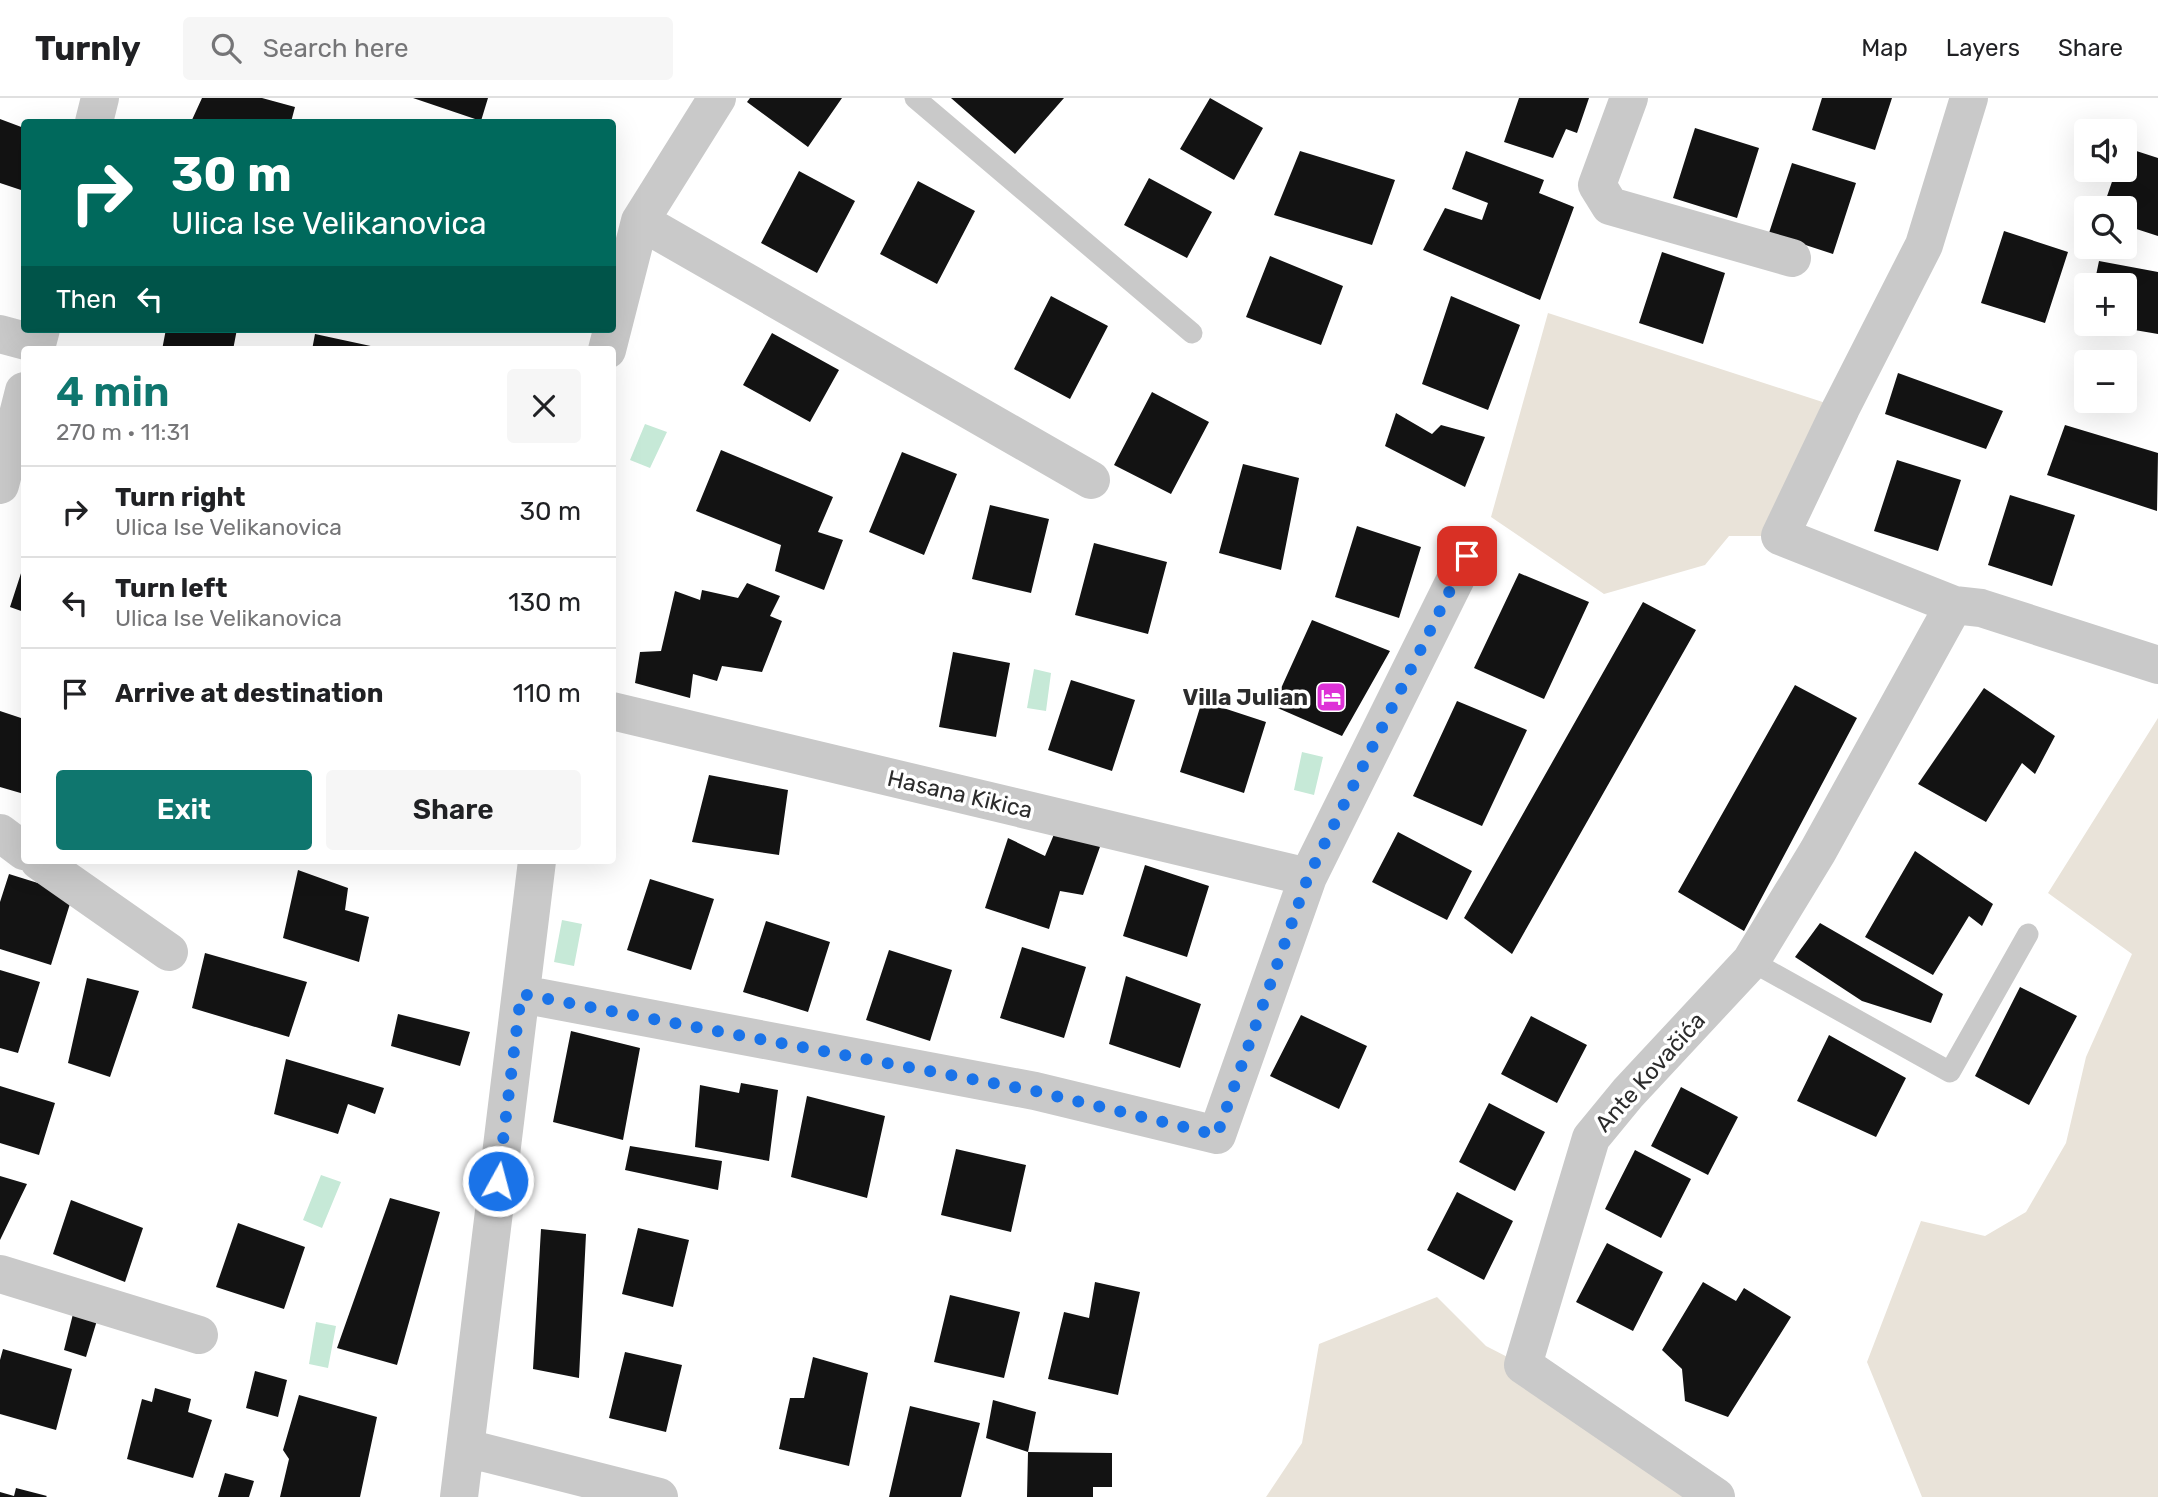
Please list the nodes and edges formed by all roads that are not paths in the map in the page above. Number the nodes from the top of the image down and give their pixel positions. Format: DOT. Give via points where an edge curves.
graph roads {
  1 [pos="100,98"];
  2 [pos="717,98"];
  3 [pos="915,98"];
  4 [pos="1629,98"];
  5 [pos="1969,98"];
  6 [pos="95,119"];
  7 [pos="640,221"];
  8 [pos="1792,258"];
  9 [pos="616,315"];
  10 [pos="1192,333"];
  11 [pos="0,334"];
  12 [pos="38,341"];
  13 [pos="21,403"];
  14 [pos="1091,480"];
  15 [pos="0,485"];
  16 [pos="1467,556"];
  17 [pos="1954,604"];
  18 [pos="2158,665"];
  19 [pos="616,712"];
  20 [pos="0,834"];
  21 [pos="21,849"];
  22 [pos="43,864"];
  23 [pos="537,864"];
  24 [pos="1308,877"];
  25 [pos="2028,934"];
  26 [pos="169,952"];
  27 [pos="1751,961"];
  28 [pos="521,994"];
  29 [pos="0,1274"];
  30 [pos="199,1335"];
  31 [pos="466,1448"];
  32 [pos="459,1497"];
  33 [pos="659,1497"];
  34 [pos="1716,1497"];
  1 -- 6 [label="street"];
  2 -- 7 [label="street"];
  3 -- 10 [label="lane"];
  4 -- 8 [label="street" via="1597,185 1610,206"];
  5 -- 17 [label="street" via="1924,245 1780,536"];
  7 -- 9 [label="street"];
  7 -- 14 [label="street"];
  11 -- 12 [label="street"];
  13 -- 15 [label="street"];
  16 -- 24 [label="street"];
  17 -- 18 [label="street" via="1981,608"];
  17 -- 27 [label="street, Ante Kovačića" via="1818,852"];
  19 -- 24 [label="street, Hasana Kikica"];
  20 -- 21 [label="street"];
  22 -- 26 [label="street"];
  23 -- 28 [label="street"];
  24 -- 28 [label="street" via="1217,1135 1035,1091"];
  25 -- 27 [label="lane" via="1950,1072"];
  27 -- 34 [label="street, Ante Kovačića" via="1591,1138 1522,1365"];
  28 -- 31 [label="street"];
  29 -- 30 [label="street"];
  31 -- 32 [label="street"];
  31 -- 33 [label="street"];
}
